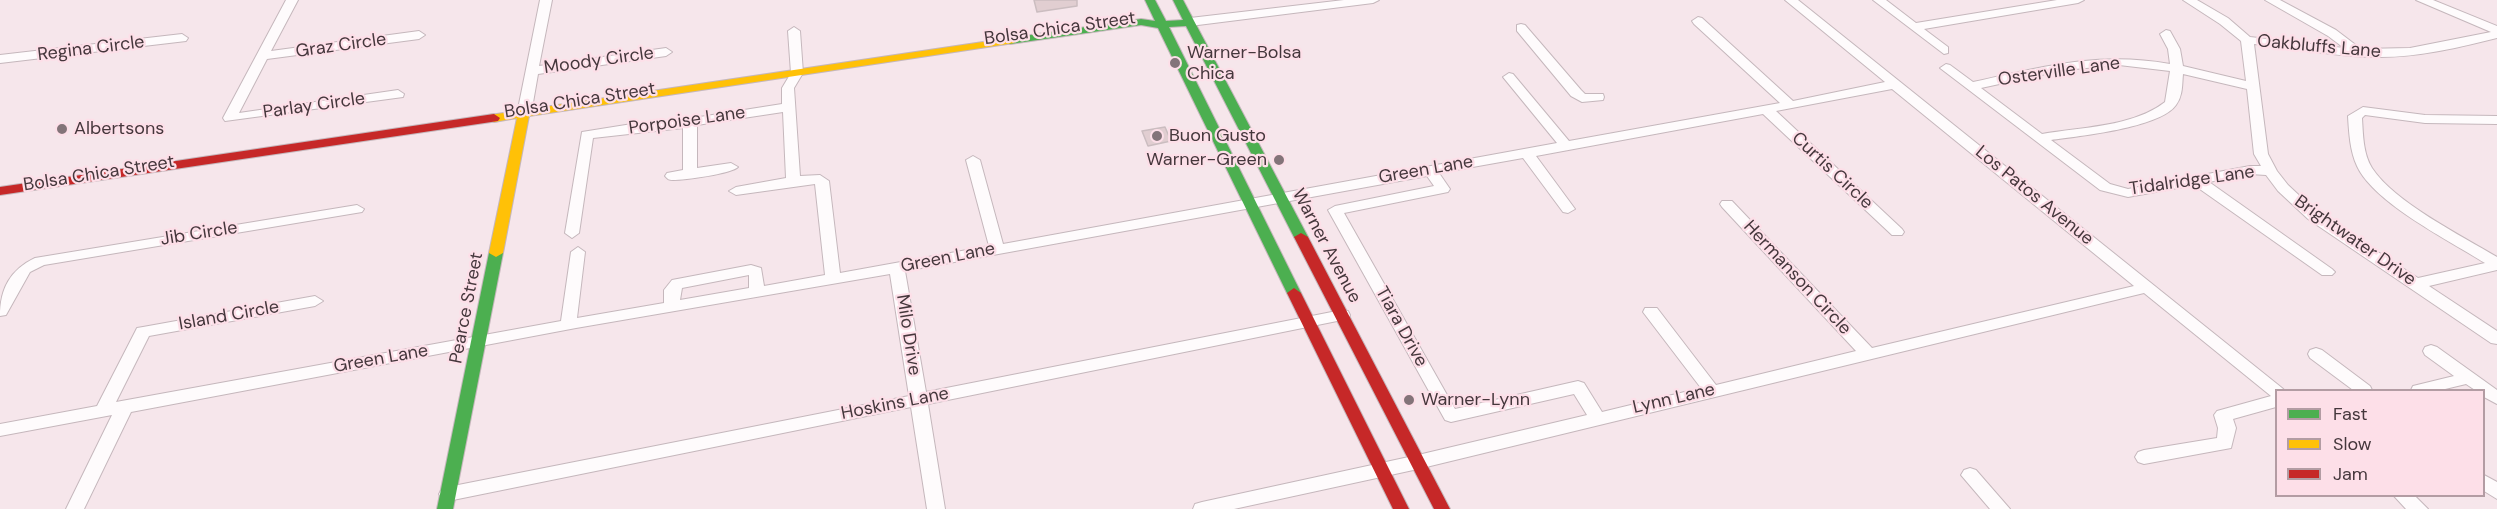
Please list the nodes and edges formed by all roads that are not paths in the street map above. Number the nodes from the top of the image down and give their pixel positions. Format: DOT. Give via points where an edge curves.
graph roads {
  1 [pos="292,0"];
  2 [pos="297,0"];
  3 [pos="546,0"];
  4 [pos="1150,0"];
  5 [pos="1178,0"];
  6 [pos="1372,0"];
  7 [pos="1791,0"];
  8 [pos="1879,0"];
  9 [pos="2079,0"];
  10 [pos="2190,0"];
  11 [pos="2271,0"];
  12 [pos="2422,0"];
  13 [pos="1698,21"];
  14 [pos="1190,22"];
  15 [pos="1162,25"];
  16 [pos="1914,27"];
  17 [pos="1521,28"];
  18 [pos="794,31"];
  19 [pos="2497,32"];
  20 [pos="2166,34"];
  21 [pos="419,35"];
  22 [pos="182,38"];
  23 [pos="2247,40"];
  24 [pos="1944,50"];
  25 [pos="666,52"];
  26 [pos="2358,53"];
  27 [pos="263,56"];
  28 [pos="942,58"];
  29 [pos="0,59"];
  30 [pos="1946,68"];
  31 [pos="531,70"];
  32 [pos="2177,70"];
  33 [pos="798,73"];
  34 [pos="1509,77"];
  35 [pos="1896,84"];
  36 [pos="1971,86"];
  37 [pos="2254,87"];
  38 [pos="788,88"];
  39 [pos="398,94"];
  40 [pos="1598,97"];
  41 [pos="1790,105"];
  42 [pos="789,107"];
  43 [pos="1767,110"];
  44 [pos="525,114"];
  45 [pos="615,114"];
  46 [pos="2491,120"];
  47 [pos="690,122"];
  48 [pos="2497,132"];
  49 [pos="2041,138"];
  50 [pos="1565,145"];
  51 [pos="1526,152"];
  52 [pos="973,160"];
  53 [pos="731,167"];
  54 [pos="1430,170"];
  55 [pos="2268,171"];
  56 [pos="690,174"];
  57 [pos="672,176"];
  58 [pos="2197,180"];
  59 [pos="796,181"];
  60 [pos="0,191"];
  61 [pos="736,191"];
  62 [pos="1280,197"];
  63 [pos="1249,202"];
  64 [pos="1727,204"];
  65 [pos="357,209"];
  66 [pos="1568,209"];
  67 [pos="1897,232"];
  68 [pos="572,233"];
  69 [pos="997,249"];
  70 [pos="578,252"];
  71 [pos="2497,264"];
  72 [pos="897,268"];
  73 [pos="2327,272"];
  74 [pos="833,278"];
  75 [pos="2416,284"];
  76 [pos="2145,288"];
  77 [pos="757,291"];
  78 [pos="315,301"];
  79 [pos="672,307"];
  80 [pos="0,311"];
  81 [pos="1651,312"];
  82 [pos="1342,315"];
  83 [pos="1308,322"];
  84 [pos="568,325"];
  85 [pos="2497,339"];
  86 [pos="479,341"];
  87 [pos="2431,351"];
  88 [pos="1867,353"];
  89 [pos="2316,354"];
  90 [pos="2469,378"];
  91 [pos="2363,389"];
  92 [pos="2423,389"];
  93 [pos="2484,389"];
  94 [pos="1711,390"];
  95 [pos="2275,390"];
  96 [pos="919,399"];
  97 [pos="2275,402"];
  98 [pos="126,405"];
  99 [pos="104,409"];
  100 [pos="1597,417"];
  101 [pos="0,430"];
  102 [pos="2144,457"];
  103 [pos="1418,462"];
  104 [pos="1382,471"];
  105 [pos="1970,475"];
  106 [pos="2485,483"];
  107 [pos="2497,492"];
  108 [pos="2405,497"];
  109 [pos="447,501"];
  110 [pos="75,509"];
  111 [pos="936,509"];
  112 [pos="1202,509"];
  113 [pos="1401,509"];
  114 [pos="1442,509"];
  115 [pos="2001,509"];
  116 [pos="2419,509"];
  1 -- 2 [label="street"];
  1 -- 27 [label="street"];
  3 -- 31 [label="street"];
  4 -- 15 [label="main road"];
  5 -- 14 [label="main road, Warner Avenue"];
  6 -- 14 [label="street, Bolsa Chica Street"];
  7 -- 35 [label="street, Los Patos Avenue"];
  8 -- 16 [label="street"];
  9 -- 16 [label="street"];
  10 -- 23 [label="street"];
  11 -- 26 [label="street" via="2332,33"];
  12 -- 19 [label="street"];
  13 -- 41 [label="street"];
  14 -- 15 [label="main road, Bolsa Chica Street"];
  14 -- 62 [label="main road, Warner Avenue"];
  15 -- 28 [label="main road, Bolsa Chica Street" via="1148,34"];
  15 -- 63 [label="main road"];
  16 -- 24 [label="street"];
  17 -- 40 [label="street" via="1576,93 1582,98"];
  18 -- 33 [label="street"];
  19 -- 26 [label="street, Oakbluffs Lane" via="2435,50"];
  20 -- 32 [label="street" via="2174,44"];
  21 -- 27 [label="street, Graz Circle"];
  22 -- 29 [label="street, Regina Circle"];
  23 -- 26 [label="street, Oakbluffs Lane"];
  23 -- 37 [label="street, Brightwater Drive"];
  25 -- 31 [label="street, Moody Circle"];
  27 -- 39 [label="street, Parlay Circle" via="230,118"];
  28 -- 33 [label="main road, Bolsa Chica Street"];
  28 -- 38 [label="main road, Bolsa Chica Street"];
  30 -- 36 [label="street"];
  31 -- 44 [label="street"];
  32 -- 36 [label="street, Osterville Lane" via="2108,62"];
  32 -- 37 [label="street, Osterville Lane"];
  32 -- 49 [label="street" via="2175,96 2159,114"];
  33 -- 38 [label="street"];
  33 -- 44 [label="main road, Bolsa Chica Street"];
  34 -- 50 [label="street"];
  35 -- 41 [label="street, Green Lane"];
  35 -- 76 [label="street, Los Patos Avenue"];
  36 -- 49 [label="street"];
  37 -- 55 [label="street, Brightwater Drive" via="2261,154"];
  38 -- 42 [label="street"];
  38 -- 45 [label="main road, Bolsa Chica Street"];
  41 -- 43 [label="street, Green Lane"];
  42 -- 47 [label="street, Porpoise Lane"];
  42 -- 59 [label="street"];
  43 -- 50 [label="street, Green Lane"];
  43 -- 67 [label="street, Curtis Circle"];
  44 -- 60 [label="main road, Bolsa Chica Street"];
  44 -- 86 [label="main road, Pearce Street"];
  46 -- 48 [label="street"];
  46 -- 71 [label="street" via="2425,119 2363,111 2355,116 2361,158 2373,179 2405,205"];
  47 -- 56 [label="street"];
  47 -- 68 [label="street, Porpoise Lane" via="585,136"];
  49 -- 58 [label="street, Tidalridge Lane" via="2105,187 2116,191 2128,193"];
  50 -- 51 [label="street, Green Lane"];
  51 -- 54 [label="street, Green Lane"];
  51 -- 66 [label="street"];
  52 -- 69 [label="street"];
  53 -- 56 [label="street"];
  54 -- 62 [label="street, Green Lane"];
  54 -- 100 [label="street, Tiara Drive" via="1443,189 1335,210 1451,416 1578,387"];
  55 -- 58 [label="street, Tidalridge Lane" via="2250,170"];
  55 -- 75 [label="street, Brightwater Drive" via="2305,208"];
  56 -- 57 [label="street"];
  58 -- 73 [label="street"];
  59 -- 61 [label="street"];
  59 -- 74 [label="street" via="822,181"];
  62 -- 63 [label="street, Green Lane"];
  62 -- 82 [label="main road, Warner Avenue"];
  63 -- 69 [label="street, Green Lane"];
  63 -- 83 [label="main road"];
  64 -- 88 [label="street, Hermanson Circle"];
  65 -- 80 [label="street, Jib Circle" via="40,261 24,269"];
  69 -- 72 [label="street, Green Lane"];
  70 -- 84 [label="street"];
  71 -- 75 [label="street"];
  72 -- 74 [label="street, Green Lane"];
  72 -- 96 [label="street, Milo Drive"];
  74 -- 77 [label="street, Green Lane"];
  75 -- 85 [label="street, Brightwater Drive"];
  76 -- 88 [label="street, Lynn Lane"];
  76 -- 95 [label="street, Los Patos Avenue"];
  77 -- 79 [label="street, Green Lane"];
  77 -- 79 [label="street" via="756,271 751,270 676,284"];
  78 -- 99 [label="street, Island Circle" via="142,332"];
  79 -- 84 [label="street, Green Lane"];
  81 -- 94 [label="street"];
  82 -- 83 [label="street, Hoskins Lane"];
  82 -- 103 [label="main road, Warner Avenue"];
  83 -- 96 [label="street, Hoskins Lane"];
  83 -- 104 [label="main road"];
  84 -- 86 [label="street, Green Lane"];
  86 -- 98 [label="street, Green Lane"];
  86 -- 109 [label="main road, Pearce Street"];
  87 -- 90 [label="street"];
  88 -- 94 [label="street, Lynn Lane"];
  89 -- 91 [label="street"];
  90 -- 92 [label="street"];
  90 -- 93 [label="street"];
  94 -- 100 [label="street, Lynn Lane"];
  96 -- 109 [label="street, Hoskins Lane"];
  96 -- 111 [label="street, Milo Drive"];
  97 -- 102 [label="street" via="2223,415 2227,428 2225,443"];
  98 -- 99 [label="street, Green Lane"];
  98 -- 110 [label="street"];
  99 -- 101 [label="street, Green Lane"];
  100 -- 103 [label="street, Lynn Lane"];
  103 -- 104 [label="street, Lynn Lane"];
  103 -- 114 [label="main road, Warner Avenue"];
  104 -- 112 [label="street, Lynn Lane"];
  104 -- 113 [label="main road"];
  105 -- 115 [label="street"];
  106 -- 107 [label="street"];
  108 -- 116 [label="street"];
}
